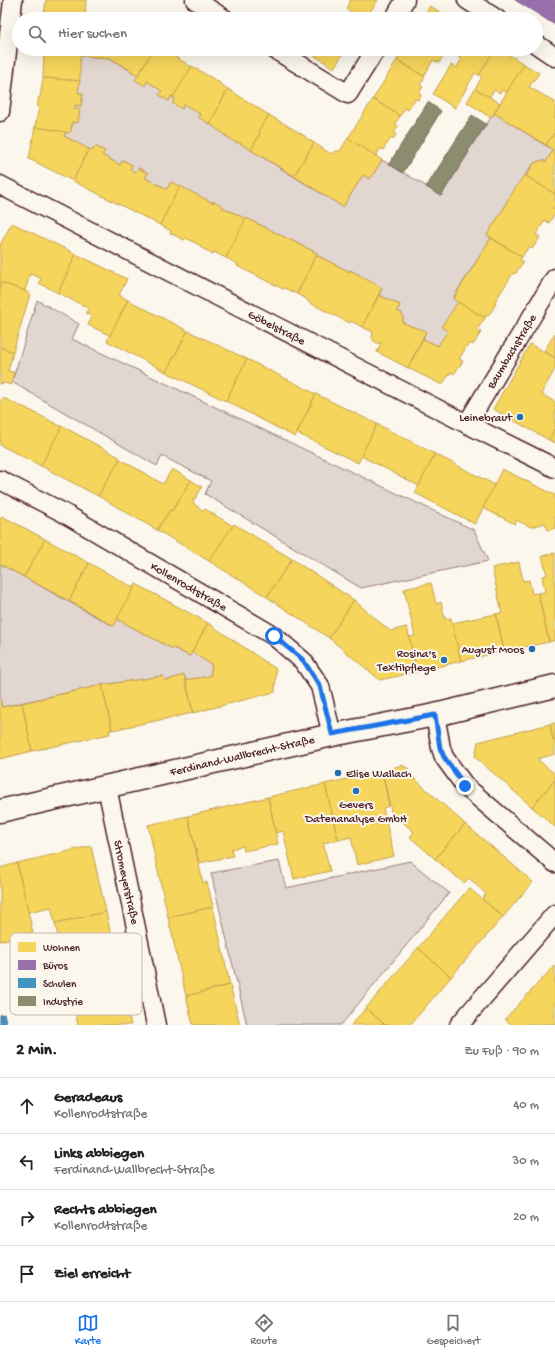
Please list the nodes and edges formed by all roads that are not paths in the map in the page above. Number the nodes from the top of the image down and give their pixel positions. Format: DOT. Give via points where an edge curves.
graph roads {
  1 [pos="13,0"];
  2 [pos="195,0"];
  3 [pos="405,0"];
  4 [pos="467,0"];
  5 [pos="214,12"];
  6 [pos="398,12"];
  7 [pos="486,12"];
  8 [pos="543,49"];
  9 [pos="286,56"];
  10 [pos="372,56"];
  11 [pos="555,57"];
  12 [pos="0,112"];
  13 [pos="0,185"];
  14 [pos="555,278"];
  15 [pos="467,424"];
  16 [pos="555,468"];
  17 [pos="0,480"];
  18 [pos="555,686"];
  19 [pos="435,715"];
  20 [pos="332,734"];
  21 [pos="107,787"];
  22 [pos="0,811"];
  23 [pos="555,863"];
  24 [pos="555,914"];
  25 [pos="137,933"];
  26 [pos="142,957"];
  27 [pos="156,1025"];
  28 [pos="459,1025"];
  1 -- 12 [label="street"];
  2 -- 5 [label="street"];
  3 -- 6 [label="street"];
  4 -- 7 [label="street"];
  8 -- 11 [label="street"];
  9 -- 10 [label="street" via="348,94"];
  13 -- 15 [label="street, Göbelstraße"];
  14 -- 15 [label="street, Baumbachstraße"];
  15 -- 16 [label="street, Göbelstraße"];
  17 -- 20 [label="street, Kollenrodtstraße" via="62,512 274,636 303,660 320,686"];
  18 -- 19 [label="street, Ferdinand-Wallbrecht-Straße"];
  19 -- 20 [label="street, Ferdinand-Wallbrecht-Straße"];
  19 -- 23 [label="street" via="440,748 465,786"];
  20 -- 21 [label="street, Ferdinand-Wallbrecht-Straße"];
  21 -- 22 [label="street, Ferdinand-Wallbrecht-Straße"];
  21 -- 25 [label="street, Stromeyerstraße"];
  24 -- 28 [label="street"];
  26 -- 27 [label="street, Stromeyerstraße"];
}
